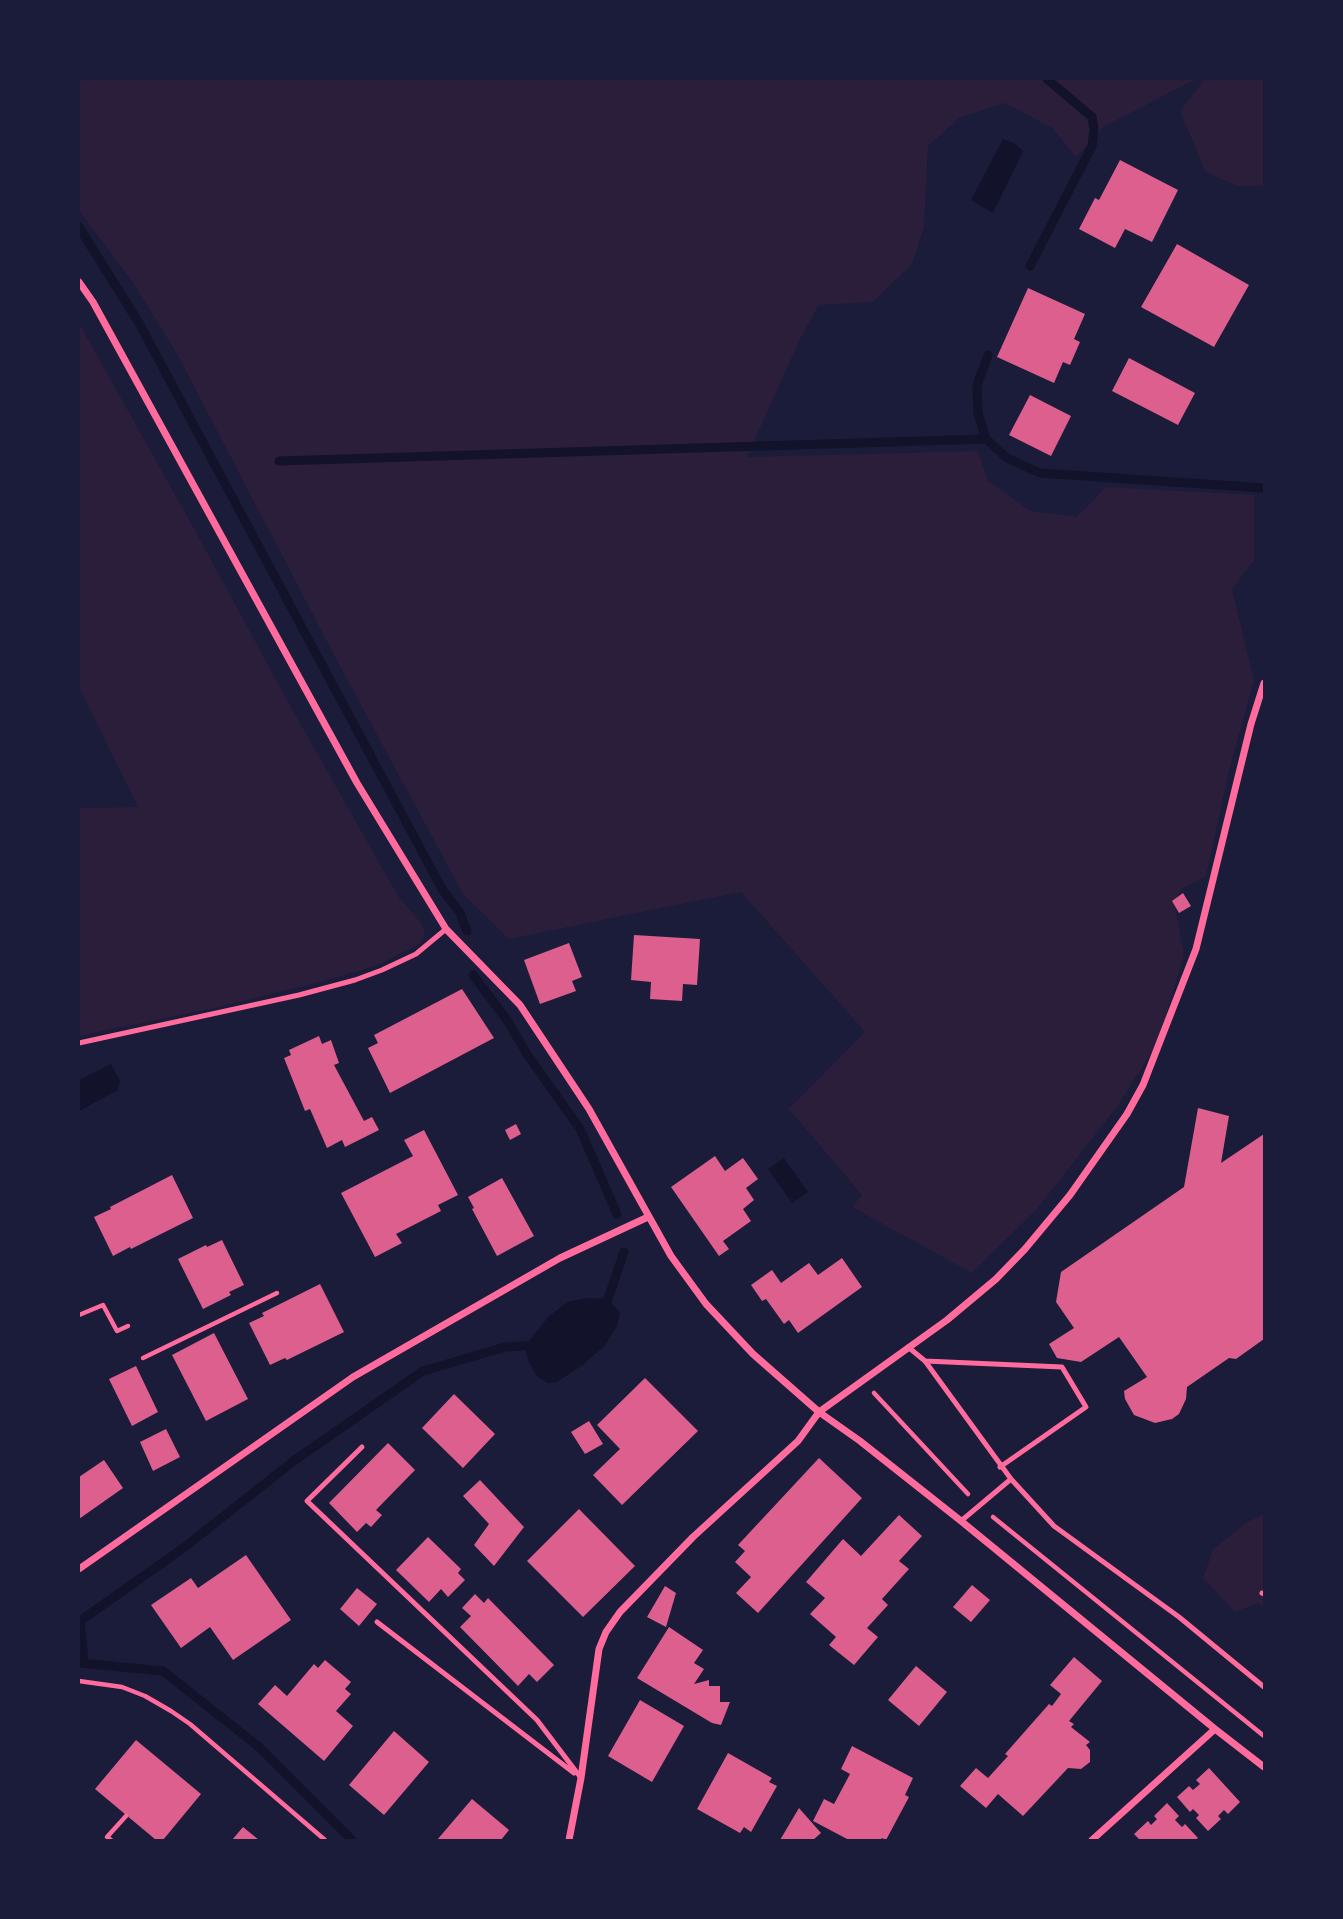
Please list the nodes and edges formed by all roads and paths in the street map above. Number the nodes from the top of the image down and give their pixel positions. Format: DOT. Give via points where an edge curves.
graph roads {
  1 [pos="79,282"];
  2 [pos="1264,683"];
  3 [pos="446,929"];
  4 [pos="79,1043"];
  5 [pos="648,1217"];
  6 [pos="277,1293"];
  7 [pos="79,1315"];
  8 [pos="128,1326"];
  9 [pos="908,1347"];
  10 [pos="143,1358"];
  11 [pos="925,1361"];
  12 [pos="860,1381"];
  13 [pos="819,1412"];
  14 [pos="362,1447"];
  15 [pos="1000,1467"];
  16 [pos="1011,1479"];
  17 [pos="978,1504"];
  18 [pos="961,1521"];
  19 [pos="79,1569"];
  20 [pos="377,1622"];
  21 [pos="79,1681"];
  22 [pos="1264,1687"];
  23 [pos="1214,1730"];
  24 [pos="1264,1736"];
  25 [pos="1264,1768"];
  26 [pos="581,1778"];
  27 [pos="126,1816"];
  28 [pos="111,1840"];
  29 [pos="325,1840"];
  30 [pos="569,1840"];
  31 [pos="1092,1840"];
  1 -- 3 [label="street" via="357,783"];
  2 -- 9 [label="street" via="1196,949 1143,1085 1088,1172 1025,1249 981,1293"];
  3 -- 4 [label="lane" via="416,954 355,980"];
  3 -- 5 [label="street" via="520,1005 589,1109"];
  5 -- 13 [label="street" via="687,1279 728,1329"];
  5 -- 19 [label="street" via="560,1258 353,1377"];
  6 -- 10 [label="path"];
  7 -- 8 [label="path" via="103,1305 117,1331"];
  9 -- 11 [label="lane"];
  9 -- 12 [label="street"];
  11 -- 15 [label="lane"];
  11 -- 15 [label="lane" via="1062,1367 1086,1408"];
  12 -- 13 [label="street"];
  12 -- 17 [label="path"];
  13 -- 18 [label="street"];
  13 -- 26 [label="street" via="798,1441 693,1537 606,1632"];
  14 -- 26 [label="lane" via="307,1502 537,1720"];
  15 -- 16 [label="lane"];
  16 -- 17 [label="lane"];
  16 -- 22 [label="lane" via="1054,1526 1179,1617"];
  17 -- 18 [label="lane"];
  17 -- 24 [label="path"];
  18 -- 23 [label="street"];
  20 -- 26 [label="lane"];
  21 -- 29 [label="path" via="122,1687 170,1711"];
  23 -- 25 [label="street"];
  23 -- 31 [label="street"];
  26 -- 30 [label="street"];
  27 -- 28 [label="path" via="107,1837"];
}
